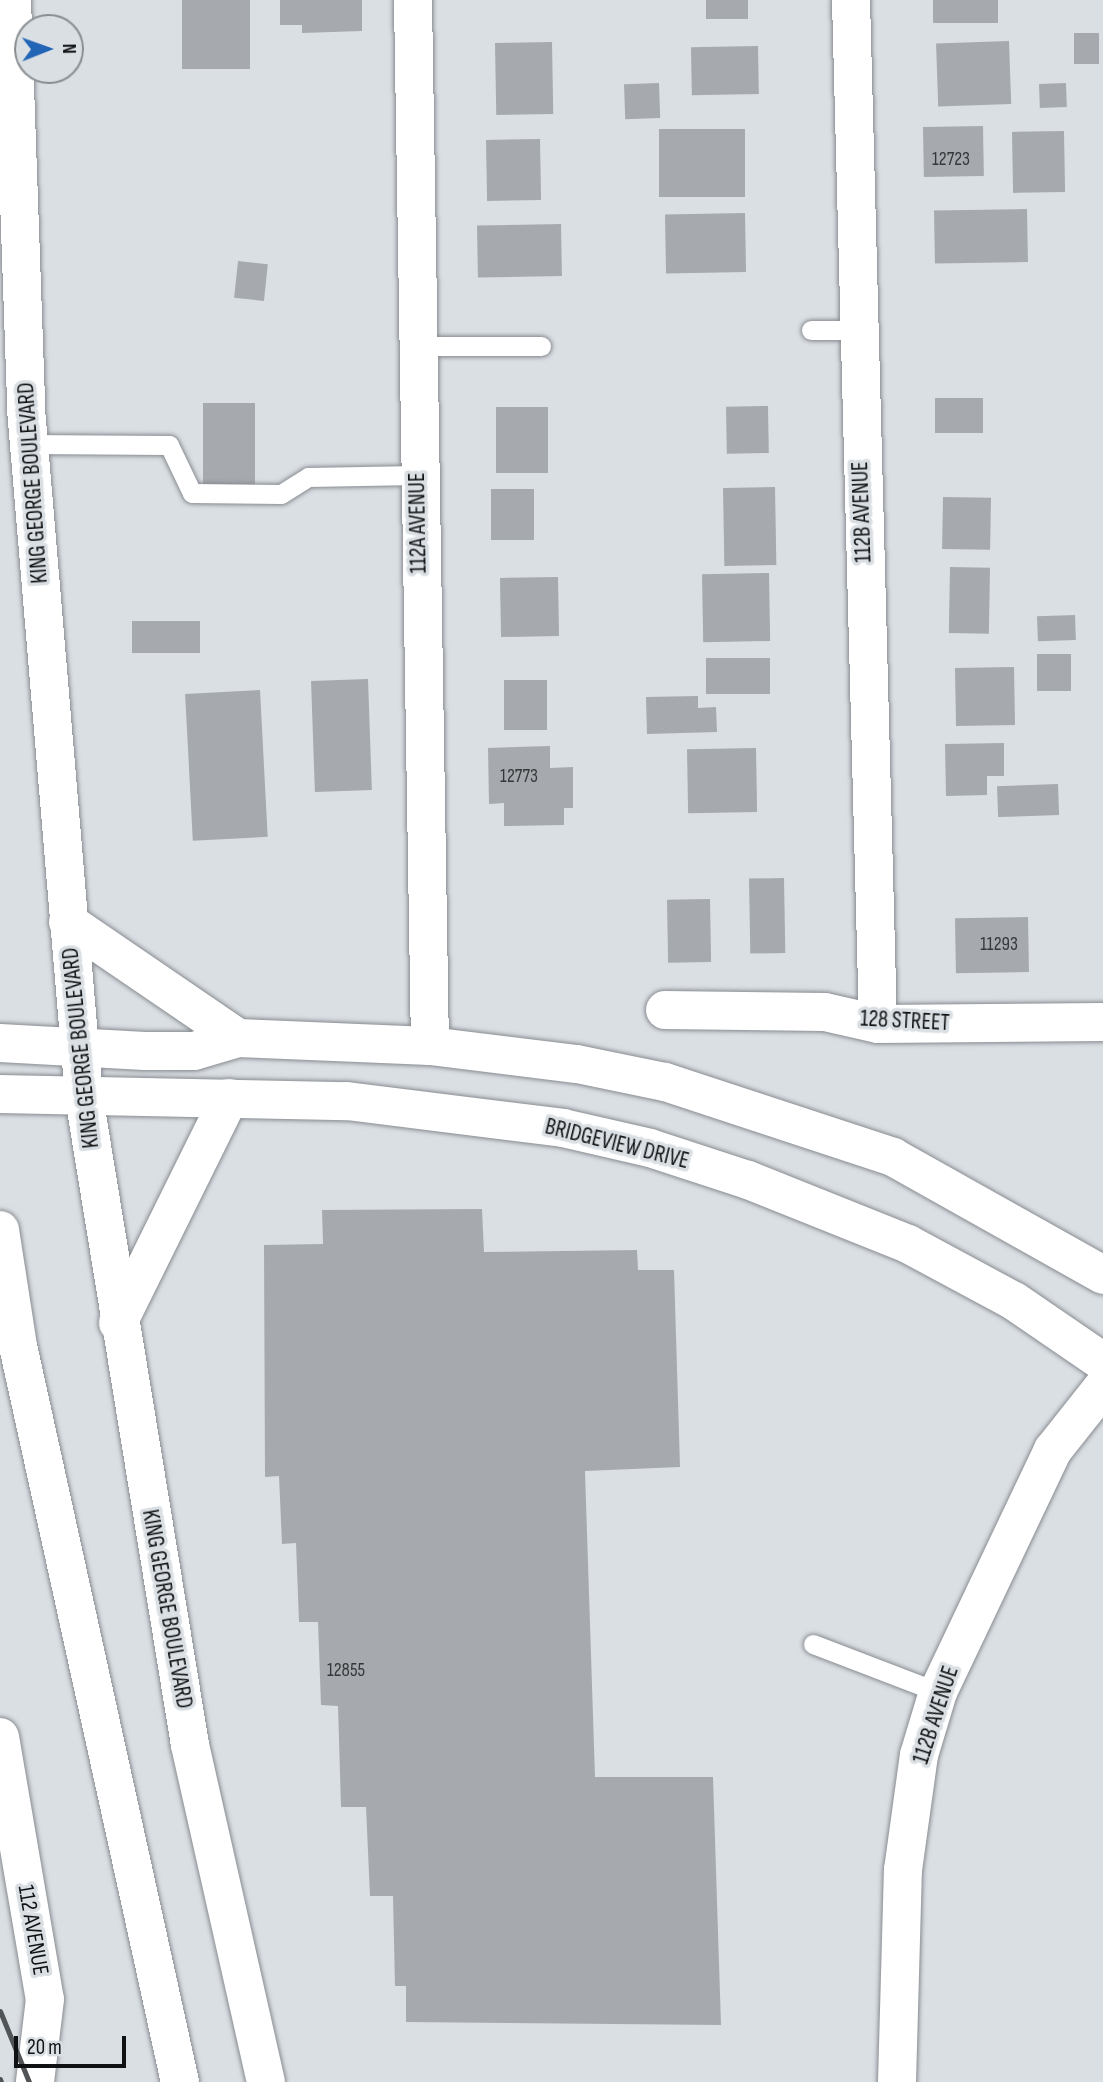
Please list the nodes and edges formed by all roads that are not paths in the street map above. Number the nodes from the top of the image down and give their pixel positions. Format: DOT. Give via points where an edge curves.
graph roads {
  1 [pos="12,0"];
  2 [pos="413,0"];
  3 [pos="851,0"];
  4 [pos="811,330"];
  5 [pos="856,330"];
  6 [pos="414,345"];
  7 [pos="541,346"];
  8 [pos="28,444"];
  9 [pos="417,475"];
  10 [pos="68,922"];
  11 [pos="666,1010"];
  12 [pos="1103,1023"];
  13 [pos="878,1024"];
  14 [pos="238,1038"];
  15 [pos="0,1043"];
  16 [pos="430,1046"];
  17 [pos="79,1049"];
  18 [pos="0,1094"];
  19 [pos="84,1097"];
  20 [pos="229,1098"];
  21 [pos="0,1230"];
  22 [pos="1103,1275"];
  23 [pos="118,1323"];
  24 [pos="9,1347"];
  25 [pos="1103,1362"];
  26 [pos="1103,1387"];
  27 [pos="813,1644"];
  28 [pos="938,1692"];
  29 [pos="0,1737"];
  30 [pos="34,2082"];
  31 [pos="180,2082"];
  32 [pos="266,2082"];
  33 [pos="897,2082"];
  1 -- 8 [label="main road, KING GEORGE BOULEVARD"];
  2 -- 6 [label="main road, 112A AVENUE"];
  3 -- 5 [label="main road, 112B AVENUE"];
  4 -- 5 [label="lane"];
  5 -- 13 [label="main road, 112B AVENUE"];
  6 -- 7 [label="lane"];
  6 -- 9 [label="main road, 112A AVENUE"];
  8 -- 9 [label="lane" via="169,445 192,493 281,494 307,477"];
  8 -- 10 [label="main road, KING GEORGE BOULEVARD"];
  9 -- 16 [label="main road, 112A AVENUE"];
  10 -- 14 [label="main road"];
  10 -- 17 [label="main road, KING GEORGE BOULEVARD"];
  11 -- 13 [label="main road, 128 STREET" via="825,1012"];
  12 -- 13 [label="main road, 128 STREET"];
  14 -- 16 [label="main road"];
  14 -- 17 [label="main road" via="194,1051"];
  15 -- 17 [label="main road"];
  16 -- 22 [label="main road" via="577,1064 666,1082 826,1131 939,1178"];
  17 -- 19 [label="main road, KING GEORGE BOULEVARD"];
  18 -- 19 [label="main road"];
  19 -- 20 [label="main road, BRIDGEVIEW DRIVE"];
  19 -- 23 [label="main road, KING GEORGE BOULEVARD"];
  20 -- 23 [label="main road"];
  20 -- 25 [label="main road, BRIDGEVIEW DRIVE" via="425,1108 563,1128 650,1149 748,1180 908,1244 1014,1301"];
  21 -- 24 [label="main road"];
  23 -- 32 [label="main road, KING GEORGE BOULEVARD" via="190,1745"];
  24 -- 31 [label="main road"];
  26 -- 28 [label="main road, 112B AVENUE" via="1053,1450"];
  27 -- 28 [label="lane"];
  28 -- 33 [label="main road, 112B AVENUE" via="919,1755 902,1870"];
  29 -- 30 [label="main road, 112 AVENUE" via="45,1999"];
}
